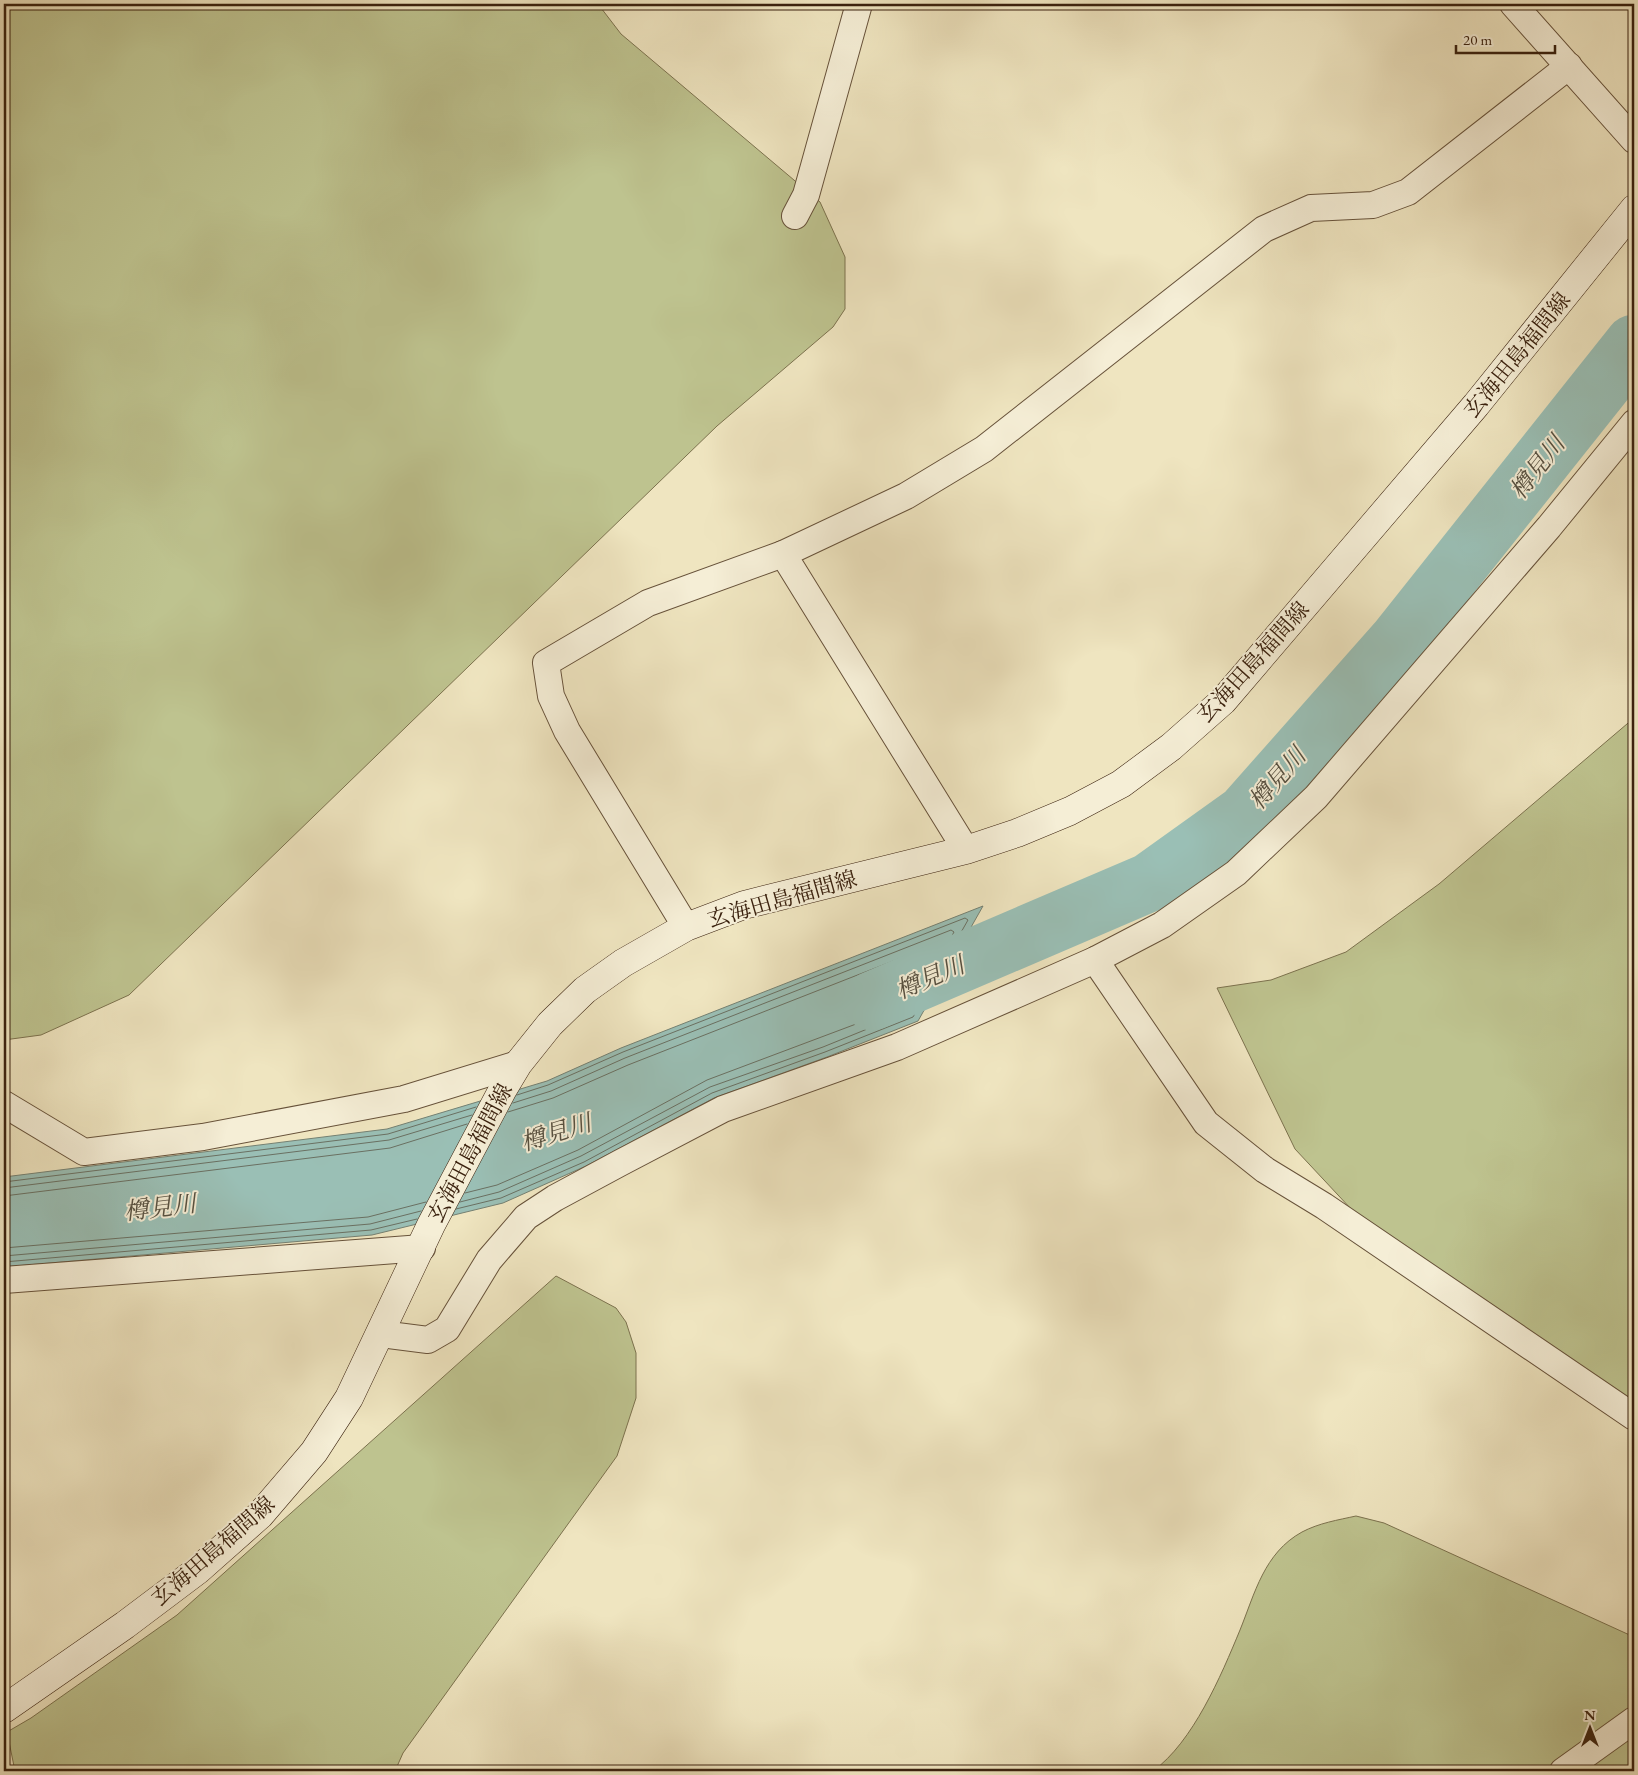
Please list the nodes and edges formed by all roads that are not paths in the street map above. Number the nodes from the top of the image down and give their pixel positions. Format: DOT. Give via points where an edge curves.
graph roads {
  1 [pos="859,4"];
  2 [pos="1513,4"];
  3 [pos="1570,66"];
  4 [pos="1634,140"];
  5 [pos="1634,209"];
  6 [pos="795,216"];
  7 [pos="1634,423"];
  8 [pos="783,554"];
  9 [pos="966,850"];
  10 [pos="686,927"];
  11 [pos="1094,960"];
  12 [pos="518,1064"];
  13 [pos="4,1104"];
  14 [pos="427,1237"];
  15 [pos="4,1280"];
  16 [pos="381,1334"];
  17 [pos="1634,1417"];
  18 [pos="4,1709"];
  19 [pos="1634,1720"];
  20 [pos="1563,1771"];
  1 -- 6 [label="street" via="806,195"];
  2 -- 3 [label="street"];
  3 -- 4 [label="street"];
  3 -- 8 [label="street" via="1408,192 1373,205 1311,208 1264,229 984,449 906,496"];
  5 -- 9 [label="main road, 玄海田島福間線" via="1476,405 1223,701 1171,747 1120,784 1070,811"];
  7 -- 11 [label="street" via="1549,527 1316,797 1236,873 1162,925"];
  8 -- 9 [label="street"];
  8 -- 10 [label="street" via="648,603 546,663 551,696 567,731"];
  9 -- 10 [label="main road, 玄海田島福間線" via="744,904"];
  10 -- 12 [label="main road, 玄海田島福間線" via="623,963 585,990 550,1024"];
  11 -- 16 [label="street" via="897,1047 723,1109 620,1163 526,1217 489,1260 447,1329 428,1340"];
  11 -- 17 [label="street" via="1206,1123 1265,1170 1324,1206"];
  12 -- 13 [label="street" via="404,1099 204,1137 84,1152"];
  12 -- 14 [label="main road, 玄海田島福間線"];
  14 -- 15 [label="street"];
  14 -- 16 [label="main road, 玄海田島福間線"];
  16 -- 18 [label="main road, 玄海田島福間線" via="349,1398 314,1452 260,1515 126,1625"];
  19 -- 20 [label="street"];
}
